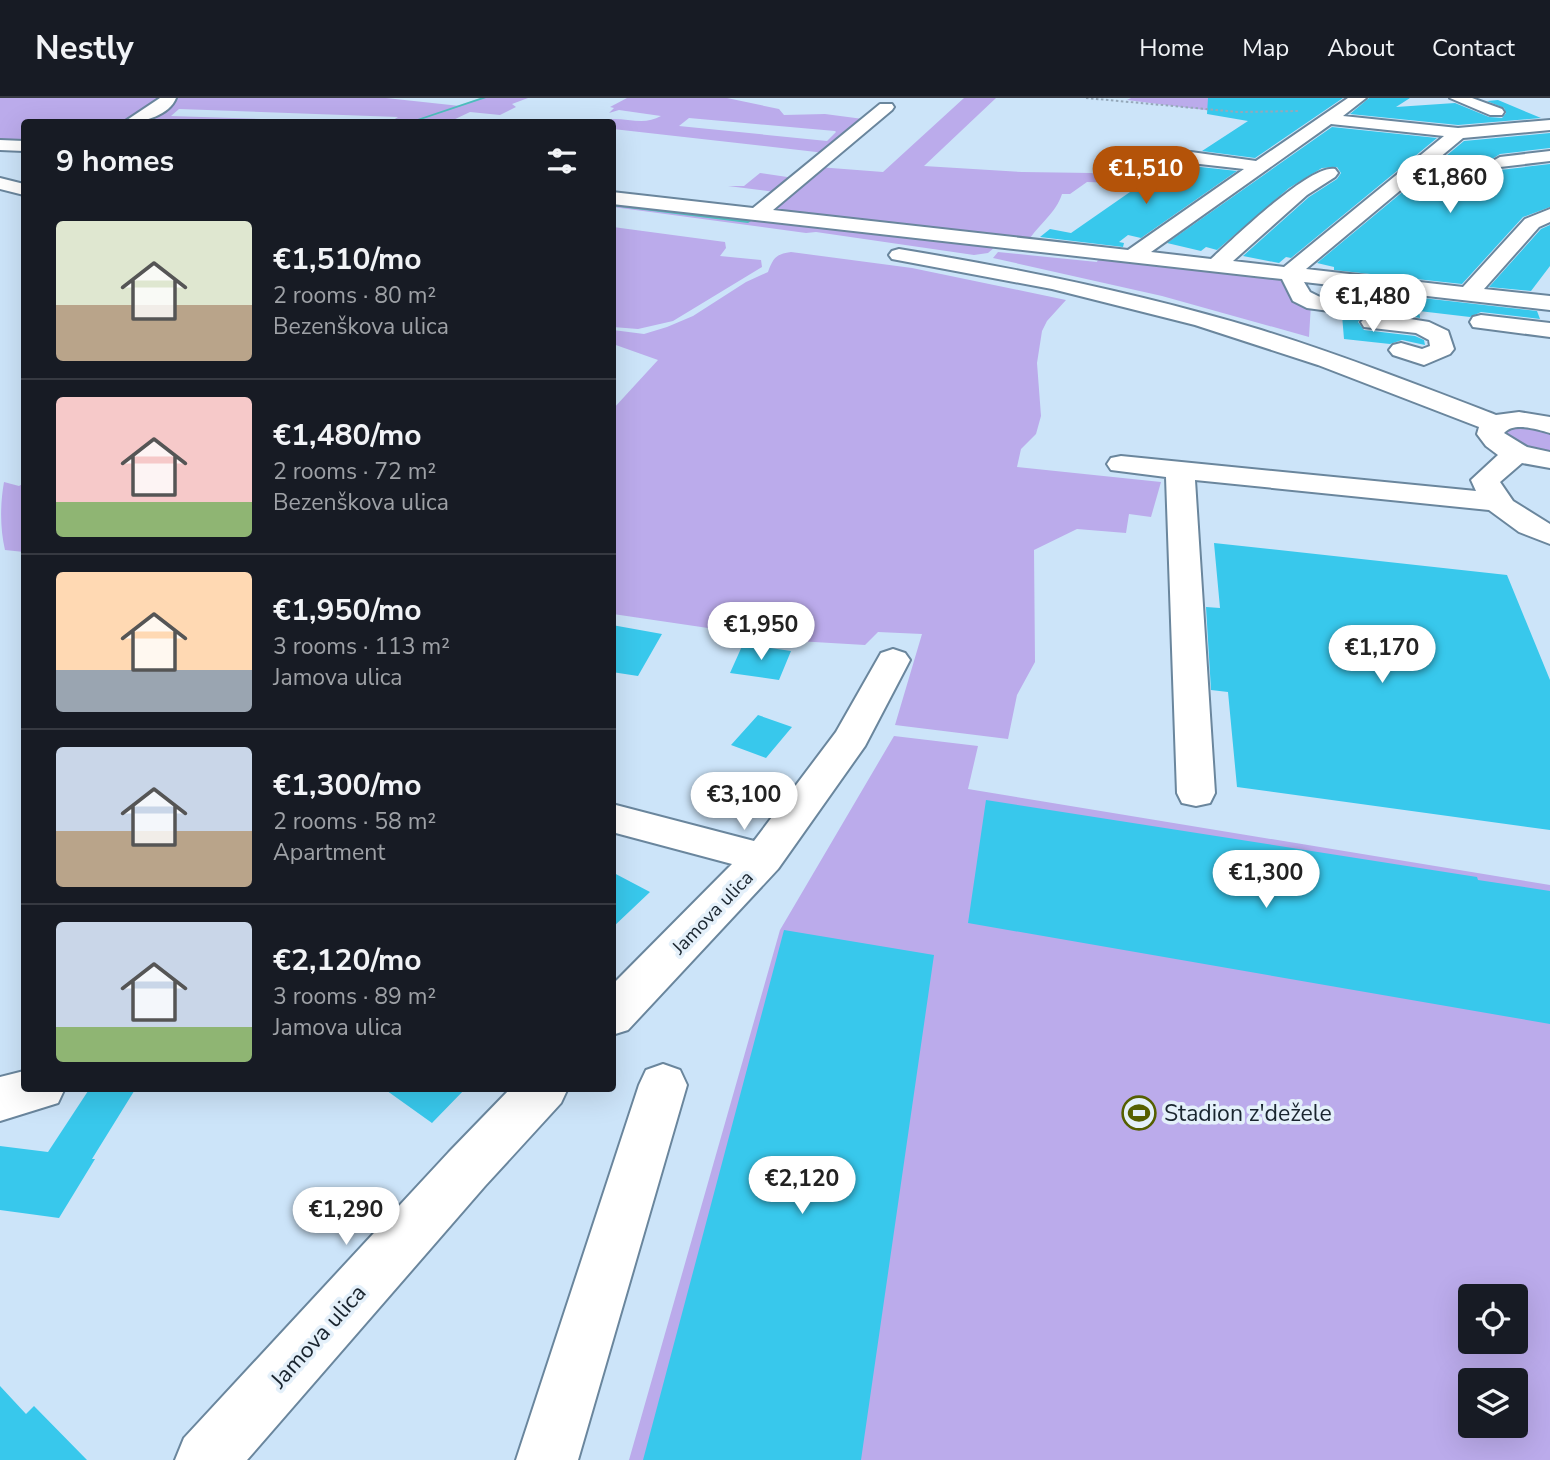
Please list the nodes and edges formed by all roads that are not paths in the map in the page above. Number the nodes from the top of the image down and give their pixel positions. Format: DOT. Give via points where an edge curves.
graph roads {
  1 [pos="168,98"];
  2 [pos="1458,98"];
  3 [pos="1360,100"];
  4 [pos="886,107"];
  5 [pos="1496,112"];
  6 [pos="1331,118"];
  7 [pos="137,119"];
  8 [pos="1550,125"];
  9 [pos="1458,133"];
  10 [pos="0,145"];
  11 [pos="21,146"];
  12 [pos="1550,156"];
  13 [pos="1150,161"];
  14 [pos="1500,162"];
  15 [pos="1259,167"];
  16 [pos="1329,173"];
  17 [pos="0,183"];
  18 [pos="21,189"];
  19 [pos="616,198"];
  20 [pos="757,214"];
  21 [pos="1550,215"];
  22 [pos="616,217"];
  23 [pos="816,242"];
  24 [pos="880,252"];
  25 [pos="1132,256"];
  26 [pos="1216,265"];
  27 [pos="1289,273"];
  28 [pos="1467,295"];
  29 [pos="1550,303"];
  30 [pos="1324,305"];
  31 [pos="1550,330"];
  32 [pos="1401,350"];
  33 [pos="1495,424"];
  34 [pos="1550,425"];
  35 [pos="1517,453"];
  36 [pos="1550,460"];
  37 [pos="1121,464"];
  38 [pos="1180,470"];
  39 [pos="1497,502"];
  40 [pos="1550,535"];
  41 [pos="893,660"];
  42 [pos="1196,793"];
  43 [pos="616,819"];
  44 [pos="763,859"];
  45 [pos="616,1012"];
  46 [pos="663,1085"];
  47 [pos="26,1092"];
  48 [pos="540,1092"];
  49 [pos="0,1099"];
  50 [pos="206,1460"];
  51 [pos="547,1460"];
  1 -- 7 [label="street"];
  2 -- 5 [label="street"];
  3 -- 6 [label="street"];
  4 -- 20 [label="street"];
  6 -- 9 [label="street"];
  6 -- 15 [label="street"];
  8 -- 9 [label="street"];
  9 -- 27 [label="street"];
  10 -- 11 [label="street"];
  12 -- 14 [label="street"];
  13 -- 15 [label="street" via="1197,157"];
  15 -- 25 [label="street"];
  16 -- 26 [label="street" via="1300,191"];
  17 -- 18 [label="street"];
  19 -- 20 [label="street"];
  20 -- 25 [label="street"];
  21 -- 28 [label="street" via="1532,223"];
  22 -- 23 [label="street"];
  24 -- 33 [label="street" via="1024,277 1208,322 1302,351"];
  25 -- 26 [label="street"];
  26 -- 27 [label="street"];
  27 -- 28 [label="street"];
  27 -- 30 [label="street" via="1301,296"];
  28 -- 29 [label="street"];
  30 -- 31 [label="street"];
  30 -- 32 [label="street" via="1337,317 1421,327 1440,336 1442,349 1424,358"];
  33 -- 34 [label="street" via="1517,420"];
  33 -- 35 [label="street" via="1490,428 1495,441"];
  35 -- 36 [label="street"];
  35 -- 39 [label="street" via="1485,480"];
  37 -- 38 [label="street"];
  38 -- 39 [label="street"];
  38 -- 42 [label="street"];
  39 -- 40 [label="street"];
  41 -- 44 [label="street, Jamova ulica" via="852,737"];
  43 -- 44 [label="street"];
  44 -- 45 [label="street, Jamova ulica"];
  46 -- 51 [label="street"];
  47 -- 49 [label="street"];
  48 -- 50 [label="street, Jamova ulica"];
}
